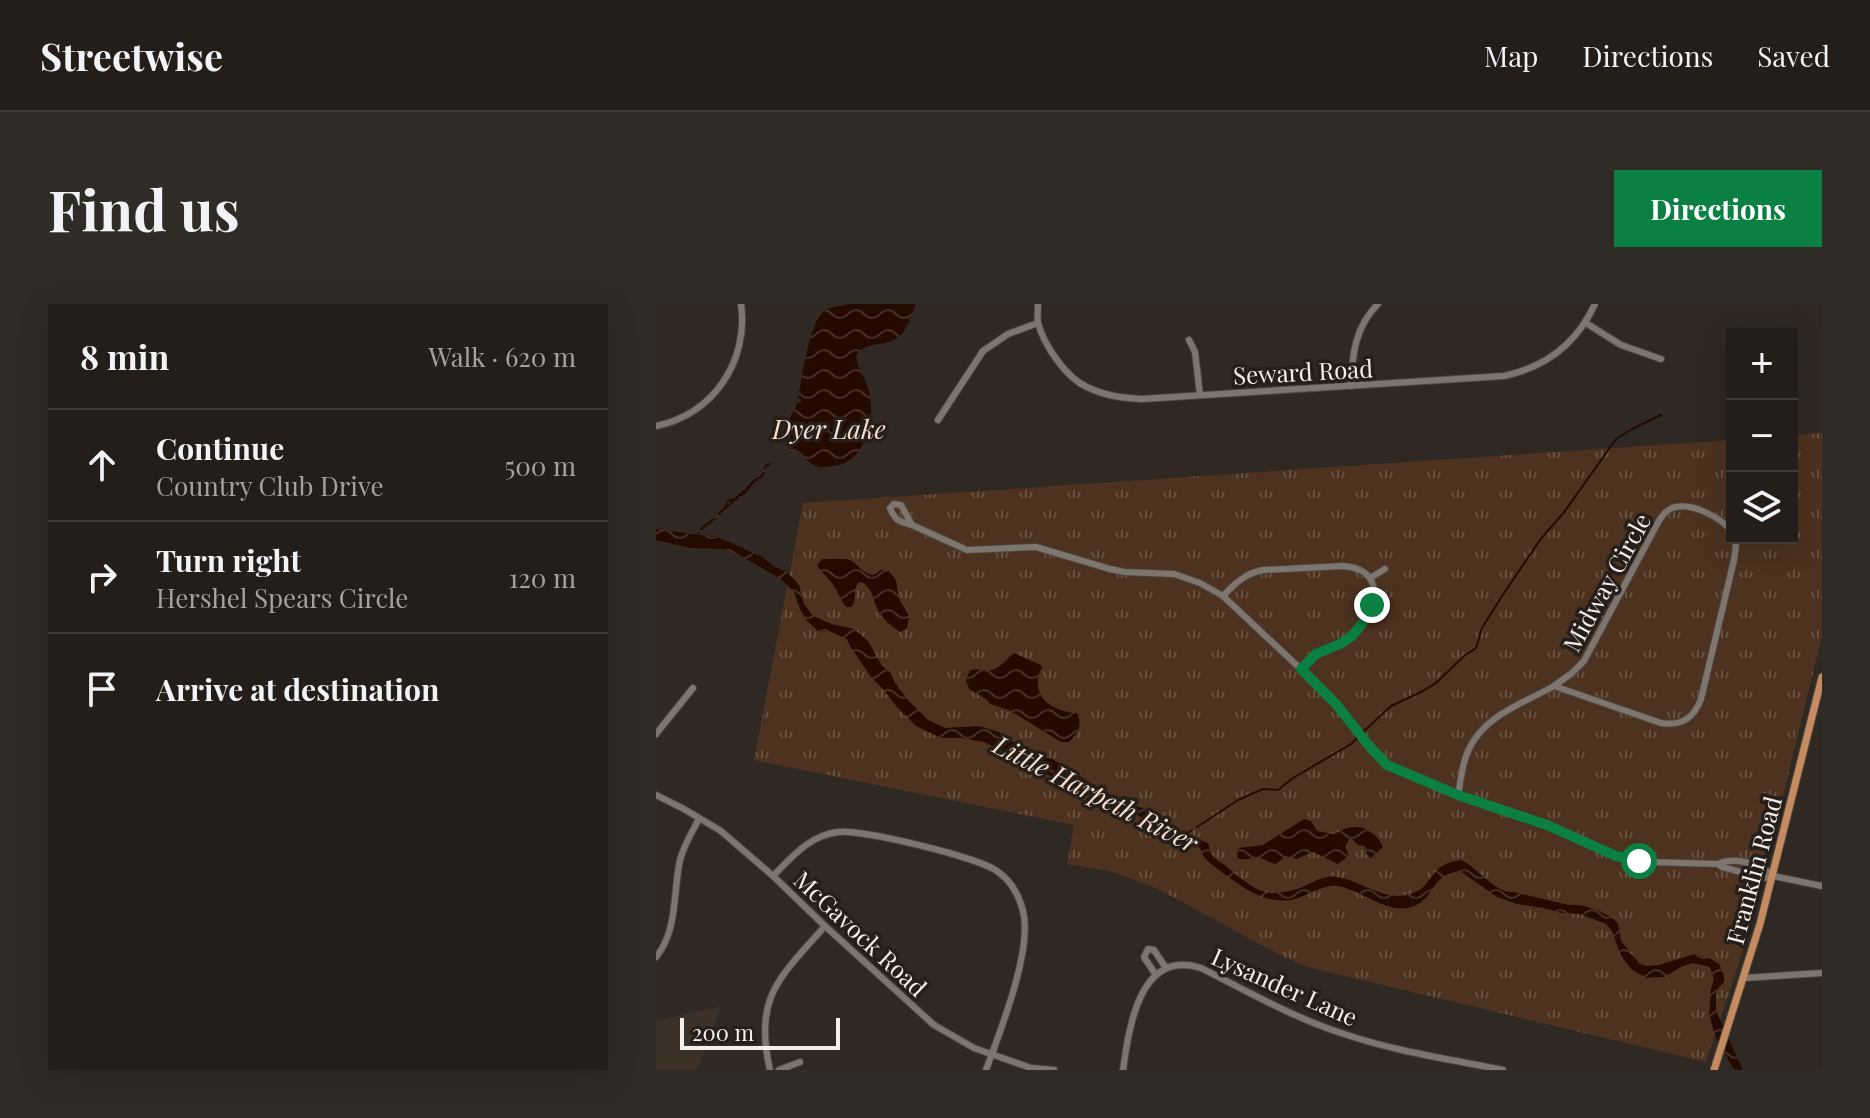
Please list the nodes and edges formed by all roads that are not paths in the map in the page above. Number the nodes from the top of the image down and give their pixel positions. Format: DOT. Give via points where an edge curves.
graph roads {
  1 [pos="741,304"];
  2 [pos="1038,304"];
  3 [pos="1378,304"];
  4 [pos="1595,304"];
  5 [pos="1038,323"];
  6 [pos="1586,323"];
  7 [pos="1189,340"];
  8 [pos="1661,359"];
  9 [pos="1351,386"];
  10 [pos="1200,395"];
  11 [pos="938,420"];
  12 [pos="656,426"];
  13 [pos="912,525"];
  14 [pos="1726,525"];
  15 [pos="1735,544"];
  16 [pos="1385,569"];
  17 [pos="1370,578"];
  18 [pos="1223,596"];
  19 [pos="1301,669"];
  20 [pos="1822,677"];
  21 [pos="1554,686"];
  22 [pos="693,688"];
  23 [pos="656,734"];
  24 [pos="656,795"];
  25 [pos="1458,795"];
  26 [pos="699,819"];
  27 [pos="773,876"];
  28 [pos="1773,876"];
  29 [pos="1822,886"];
  30 [pos="825,926"];
  31 [pos="656,957"];
  32 [pos="1166,968"];
  33 [pos="1822,973"];
  34 [pos="1156,975"];
  35 [pos="1744,978"];
  36 [pos="992,1054"];
  37 [pos="800,1062"];
  38 [pos="1468,1067"];
  39 [pos="1714,1069"];
  40 [pos="770,1070"];
  41 [pos="779,1070"];
  42 [pos="986,1070"];
  43 [pos="1054,1070"];
  44 [pos="1123,1070"];
  45 [pos="1503,1070"];
  1 -- 12 [label="street" via="743,332 736,360 722,383 710,400"];
  2 -- 5 [label="street, Seward Road"];
  3 -- 9 [label="street" via="1356,340"];
  4 -- 6 [label="street, Seward Road"];
  5 -- 10 [label="street, Seward Road" via="1052,355 1085,387 1123,398"];
  5 -- 11 [label="street" via="983,351"];
  6 -- 8 [label="street" via="1621,345"];
  6 -- 9 [label="street, Seward Road" via="1551,358 1522,372"];
  7 -- 10 [label="street"];
  9 -- 10 [label="street, Seward Road"];
  13 -- 18 [label="street" via="967,550 1036,547 1110,569 1182,576"];
  14 -- 21 [label="street, Midway Circle" via="1691,508 1665,512 1587,656"];
  15 -- 21 [label="street" via="1701,699 1692,716 1680,723 1661,723"];
  16 -- 17 [label="street"];
  17 -- 18 [label="street" via="1349,566 1263,570 1244,576"];
  17 -- 19 [label="street" via="1374,601 1357,630"];
  18 -- 19 [label="street"];
  19 -- 25 [label="street" via="1387,765"];
  20 -- 28 [label="main road, Franklin Road"];
  21 -- 25 [label="street, Midway Circle" via="1483,728 1466,756"];
  22 -- 23 [label="street"];
  24 -- 26 [label="street, McGavock Road"];
  25 -- 28 [label="street" via="1623,858 1729,861 1765,868"];
  26 -- 27 [label="street, McGavock Road"];
  26 -- 31 [label="street" via="680,859 669,937"];
  27 -- 30 [label="street, McGavock Road"];
  27 -- 36 [label="street" via="805,845 837,832 859,832 960,856 996,870 1020,900 1025,931 1014,991"];
  28 -- 29 [label="street"];
  28 -- 35 [label="main road, Franklin Road"];
  30 -- 36 [label="street, McGavock Road" via="934,1025"];
  30 -- 40 [label="street" via="784,973 768,1005 764,1047"];
  32 -- 34 [label="street"];
  32 -- 34 [label="street, Lysander Lane" via="1148,949 1144,957"];
  32 -- 38 [label="street, Lysander Lane" via="1201,968 1339,1033"];
  33 -- 35 [label="street"];
  34 -- 44 [label="street" via="1134,1015"];
  35 -- 39 [label="main road, Franklin Road"];
  36 -- 42 [label="street"];
  36 -- 43 [label="street, McGavock Road"];
  37 -- 41 [label="street"];
  38 -- 45 [label="street, Lysander Lane"];
}
